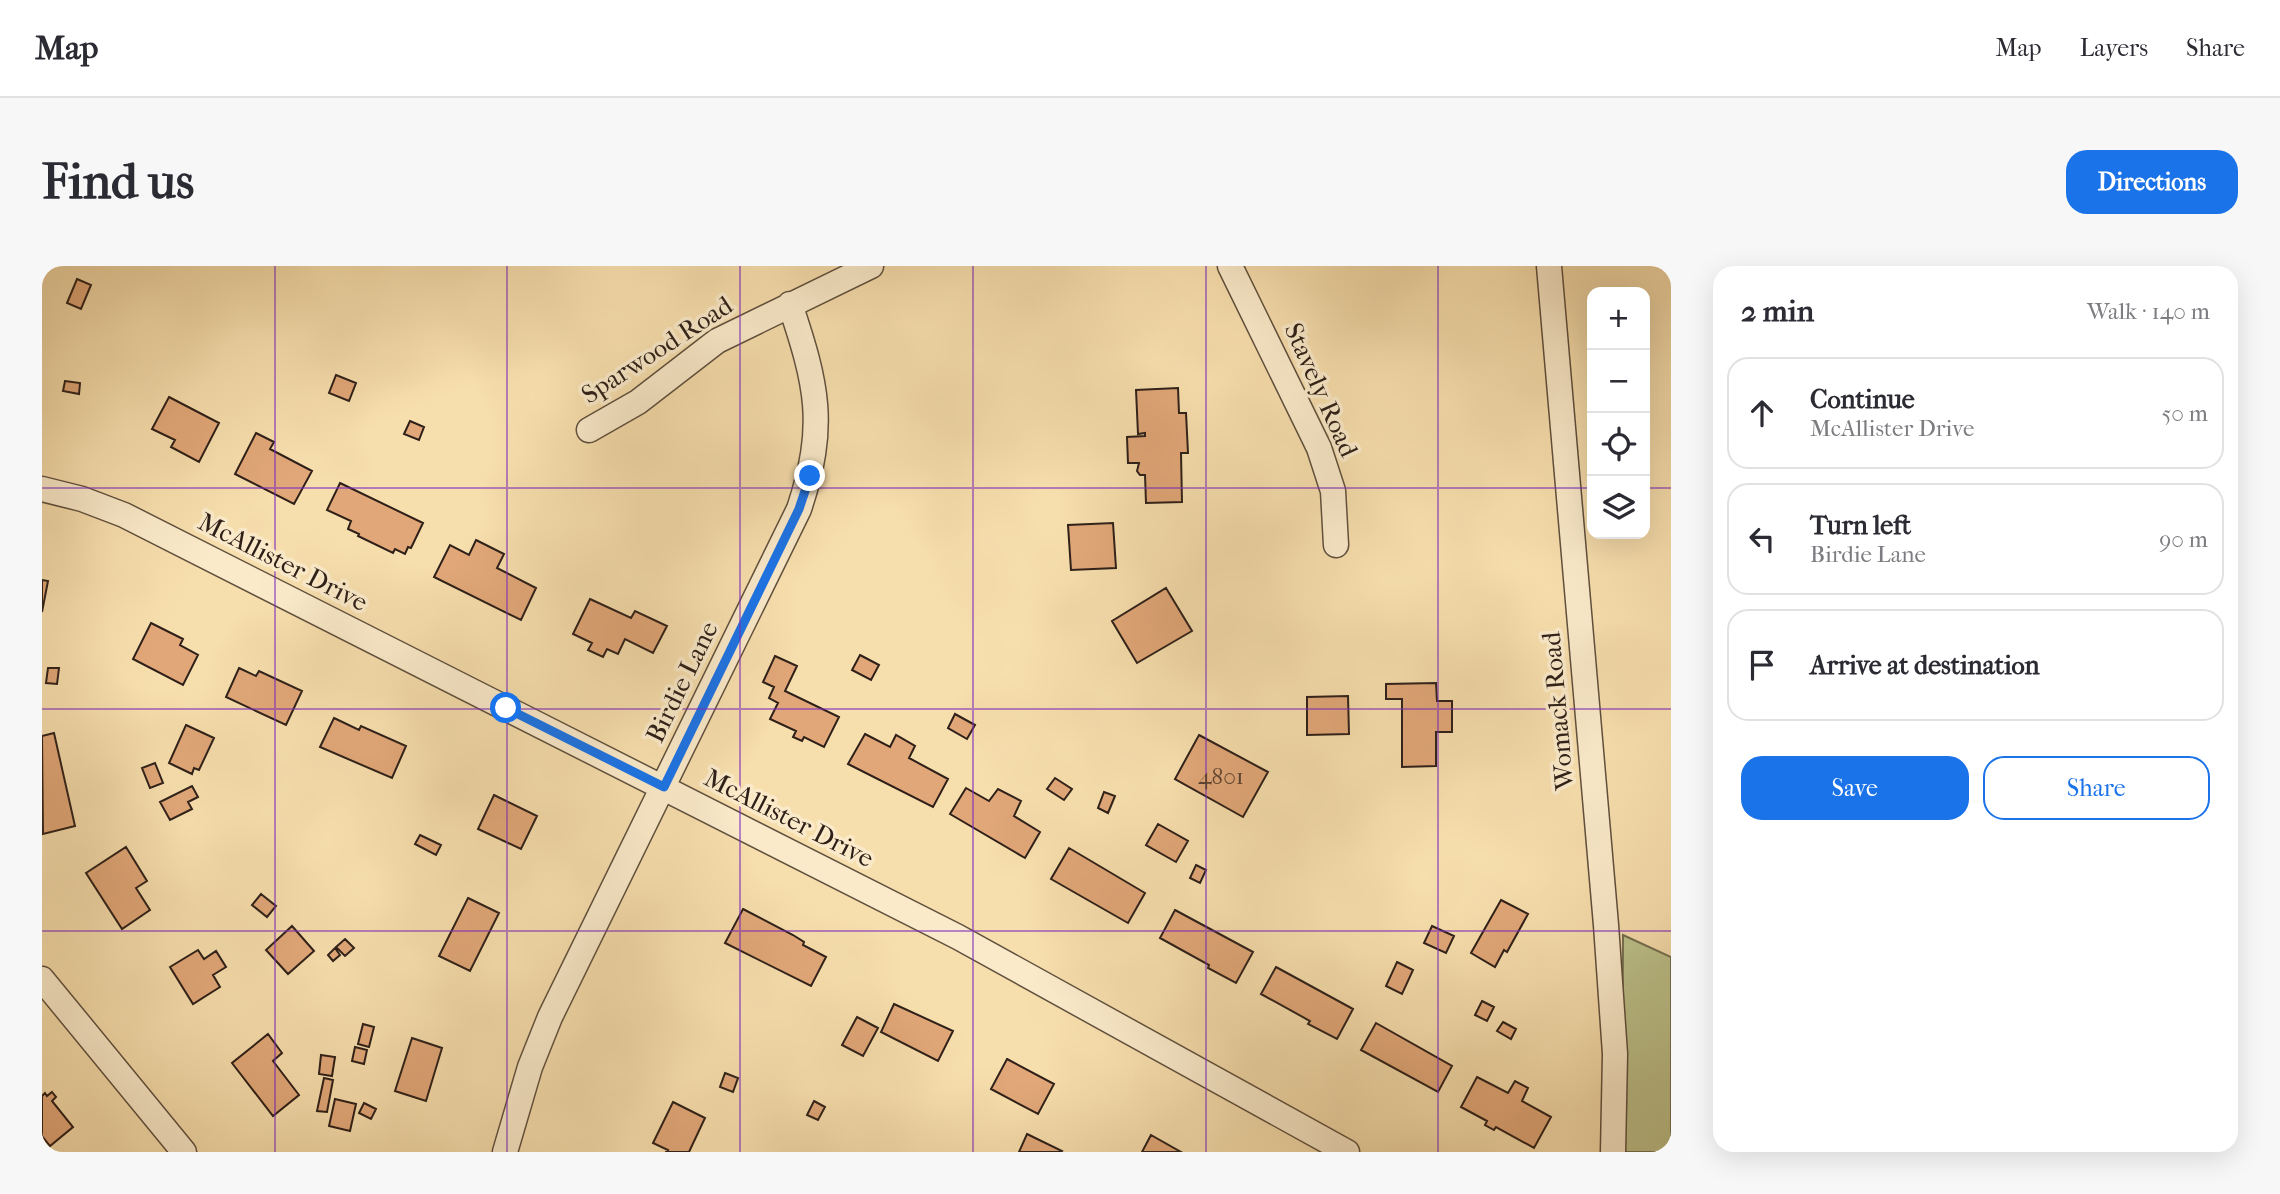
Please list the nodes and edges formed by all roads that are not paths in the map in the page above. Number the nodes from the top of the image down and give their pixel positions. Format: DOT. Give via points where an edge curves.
graph roads {
  1 [pos="871,266"];
  2 [pos="1230,266"];
  3 [pos="1549,266"];
  4 [pos="790,304"];
  5 [pos="589,430"];
  6 [pos="42,488"];
  7 [pos="1336,545"];
  8 [pos="664,787"];
  9 [pos="42,979"];
  10 [pos="184,1152"];
  11 [pos="505,1152"];
  12 [pos="1346,1152"];
  13 [pos="1613,1152"];
  1 -- 4 [label="street, Sparwood Road"];
  2 -- 7 [label="street, Stavely Road" via="1319,448 1333,491"];
  3 -- 13 [label="street, Womack Road" via="1606,925 1615,1054"];
  4 -- 5 [label="street, Sparwood Road" via="717,341 638,402"];
  4 -- 8 [label="street, Birdie Lane" via="815,388 810,476 799,509"];
  6 -- 8 [label="street, McAllister Drive" via="124,515"];
  8 -- 11 [label="street, Birdie Lane" via="550,1017"];
  8 -- 12 [label="street, McAllister Drive" via="958,937"];
  9 -- 10 [label="street"];
}
